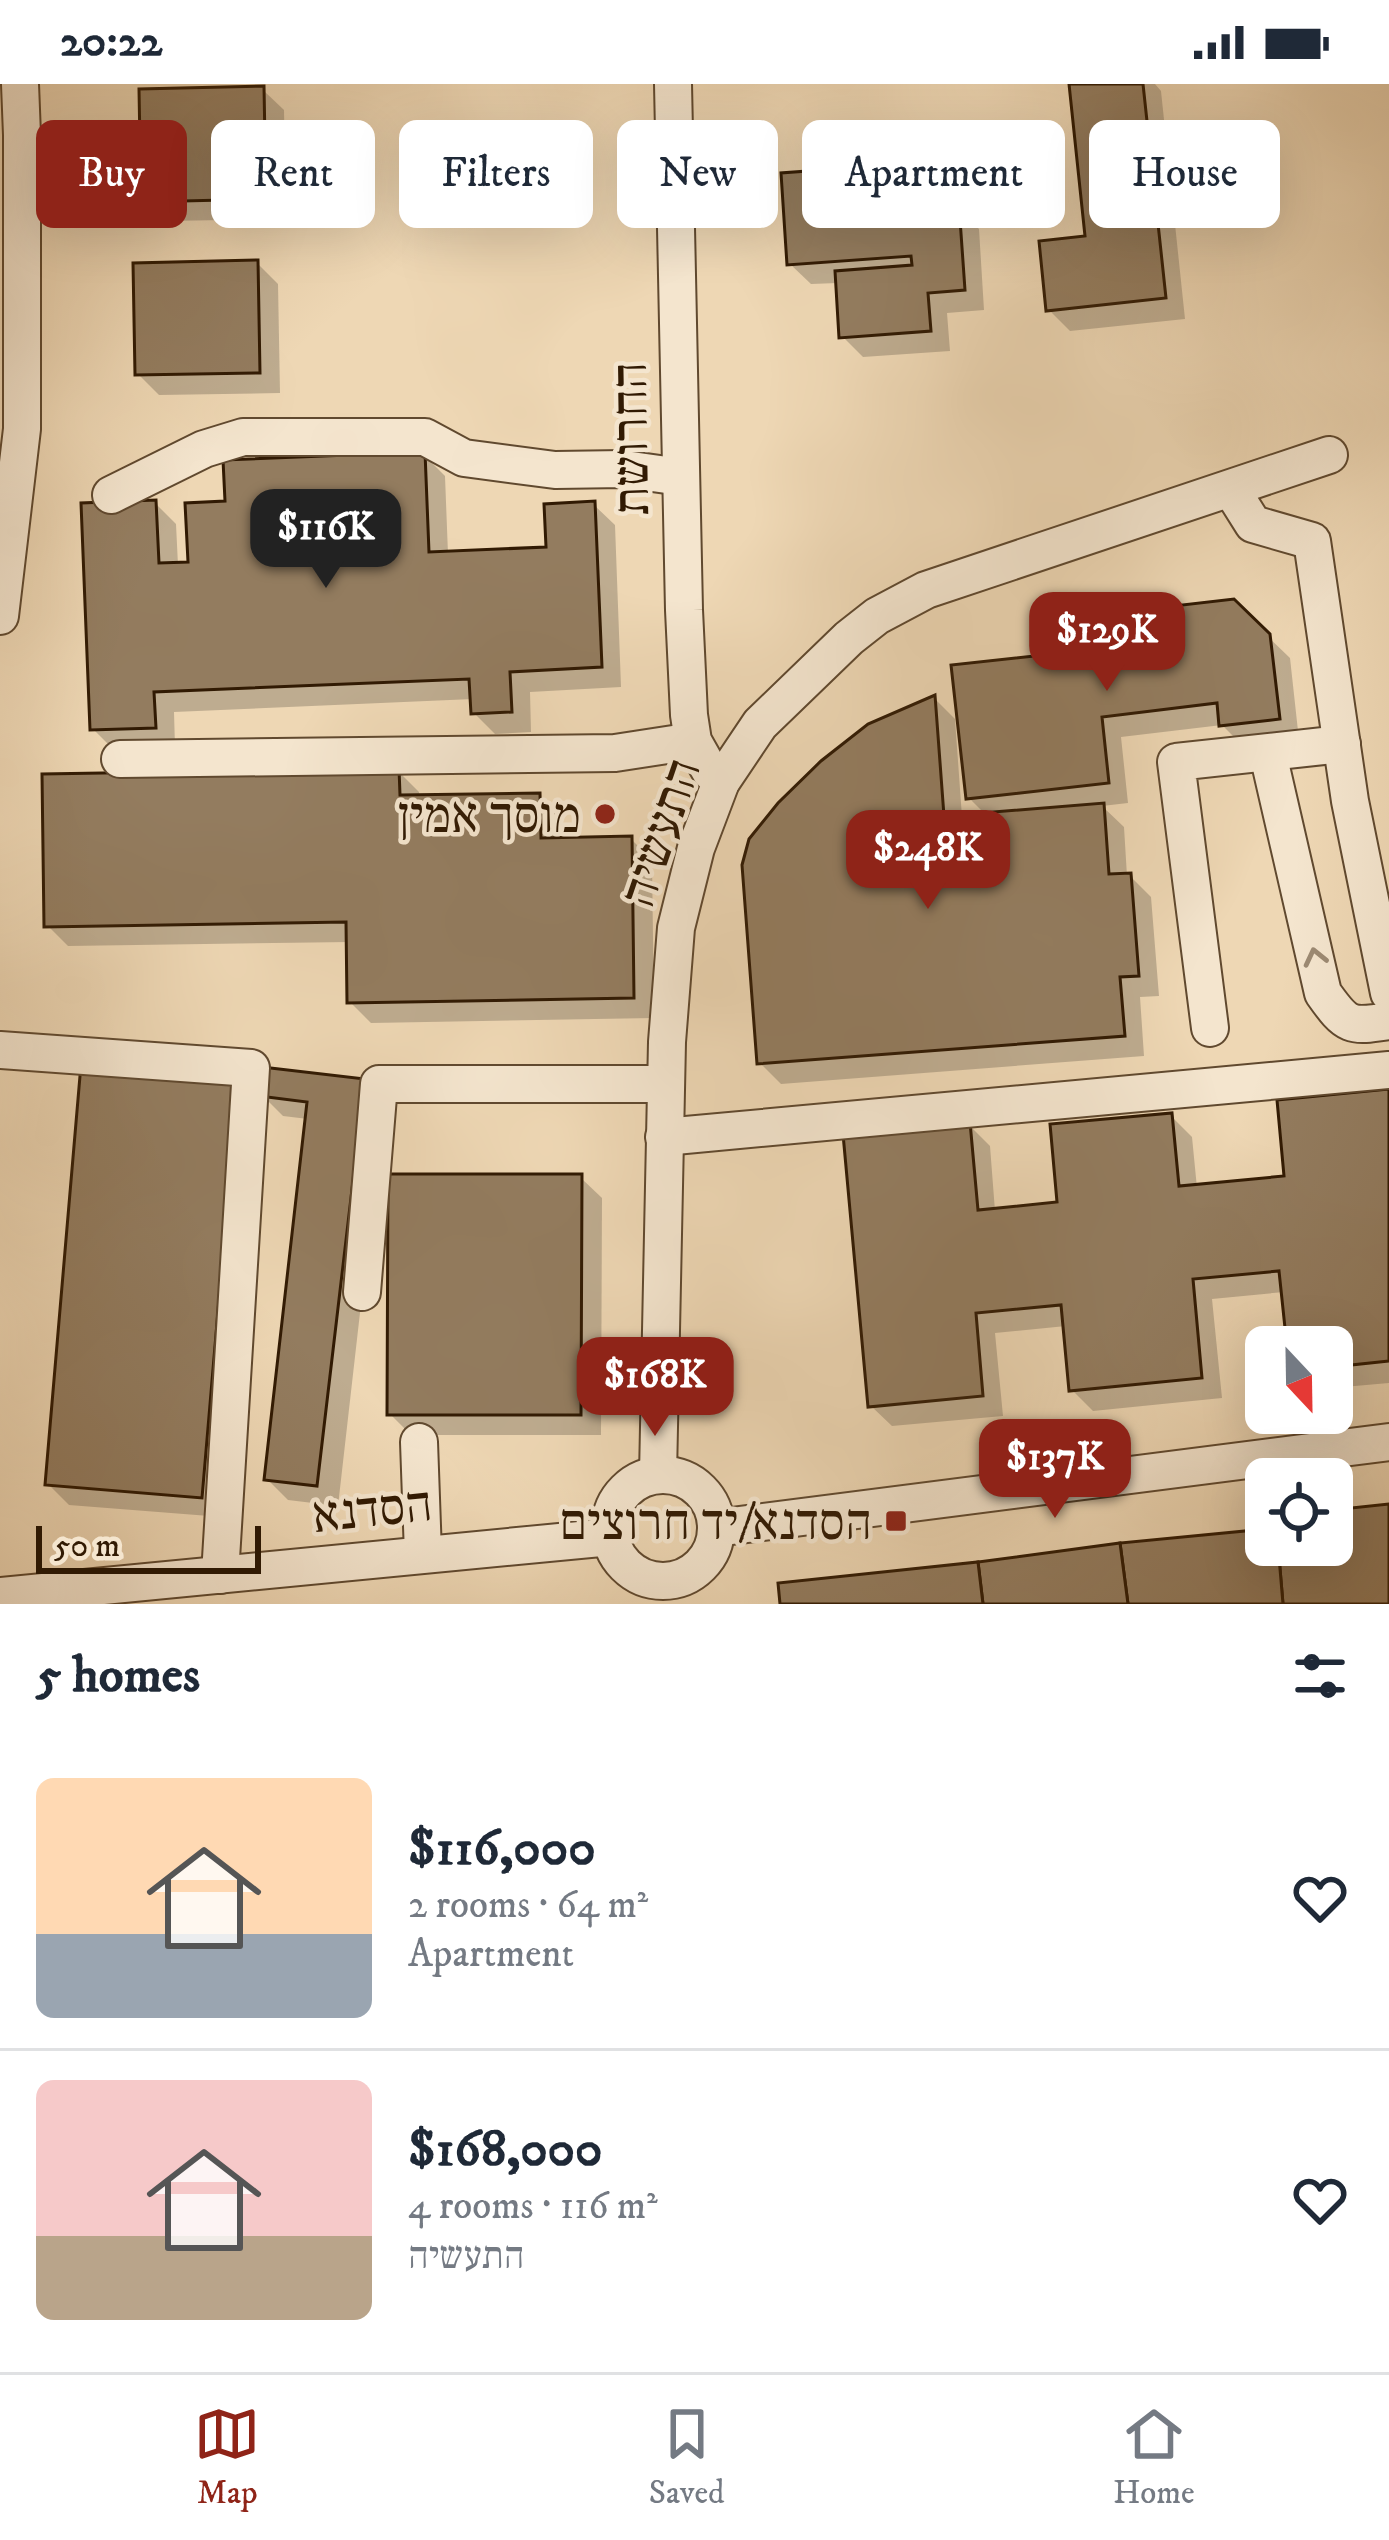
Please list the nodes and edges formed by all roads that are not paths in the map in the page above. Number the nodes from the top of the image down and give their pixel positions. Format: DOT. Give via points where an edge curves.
graph roads {
  1 [pos="20,84"];
  2 [pos="673,84"];
  3 [pos="11,136"];
  4 [pos="1329,455"];
  5 [pos="681,477"];
  6 [pos="1232,489"];
  7 [pos="111,495"];
  8 [pos="0,616"];
  9 [pos="692,741"];
  10 [pos="1342,745"];
  11 [pos="1268,754"];
  12 [pos="120,759"];
  13 [pos="721,782"];
  14 [pos="1389,993"];
  15 [pos="1389,1021"];
  16 [pos="1210,1028"];
  17 [pos="0,1051"];
  18 [pos="1389,1070"];
  19 [pos="666,1084"];
  20 [pos="664,1137"];
  21 [pos="362,1292"];
  22 [pos="419,1442"];
  23 [pos="1388,1442"];
  24 [pos="658,1475"];
  25 [pos="716,1528"];
  26 [pos="610,1537"];
  27 [pos="423,1554"];
  28 [pos="220,1575"];
  29 [pos="664,1592"];
  30 [pos="0,1596"];
  1 -- 3 [label="street"];
  2 -- 5 [label="street, החרושת"];
  3 -- 8 [label="street" via="22,429"];
  4 -- 6 [label="street, התעשיה"];
  5 -- 7 [label="street" via="464,458 424,437 243,437"];
  5 -- 9 [label="street, החרושת"];
  6 -- 10 [label="street" via="1253,524 1312,541"];
  6 -- 13 [label="street, התעשיה" via="926,590 878,616 760,724"];
  9 -- 12 [label="street" via="615,753"];
  9 -- 13 [label="street"];
  10 -- 11 [label="street"];
  10 -- 14 [label="street"];
  15 -- 11 [label="street, one-way" via="1356,1025 1324,994"];
  11 -- 16 [label="street" via="1176,763"];
  13 -- 19 [label="street, התעשיה" via="676,928"];
  17 -- 28 [label="street" via="250,1067"];
  18 -- 20 [label="street"];
  19 -- 20 [label="street, התעשיה"];
  19 -- 21 [label="street" via="380,1084"];
  20 -- 24 [label="street, התעשיה"];
  22 -- 27 [label="street"];
  23 -- 25 [label="street"];
  24 -- 25 [label="street" via="705,1495"];
  24 -- 26 [label="street" via="616,1503"];
  25 -- 29 [label="street" via="705,1561"];
  26 -- 27 [label="street, הסדנא"];
  26 -- 29 [label="street" via="627,1567"];
  27 -- 28 [label="street, הסדנא"];
  28 -- 30 [label="street, הסדנא"];
}
